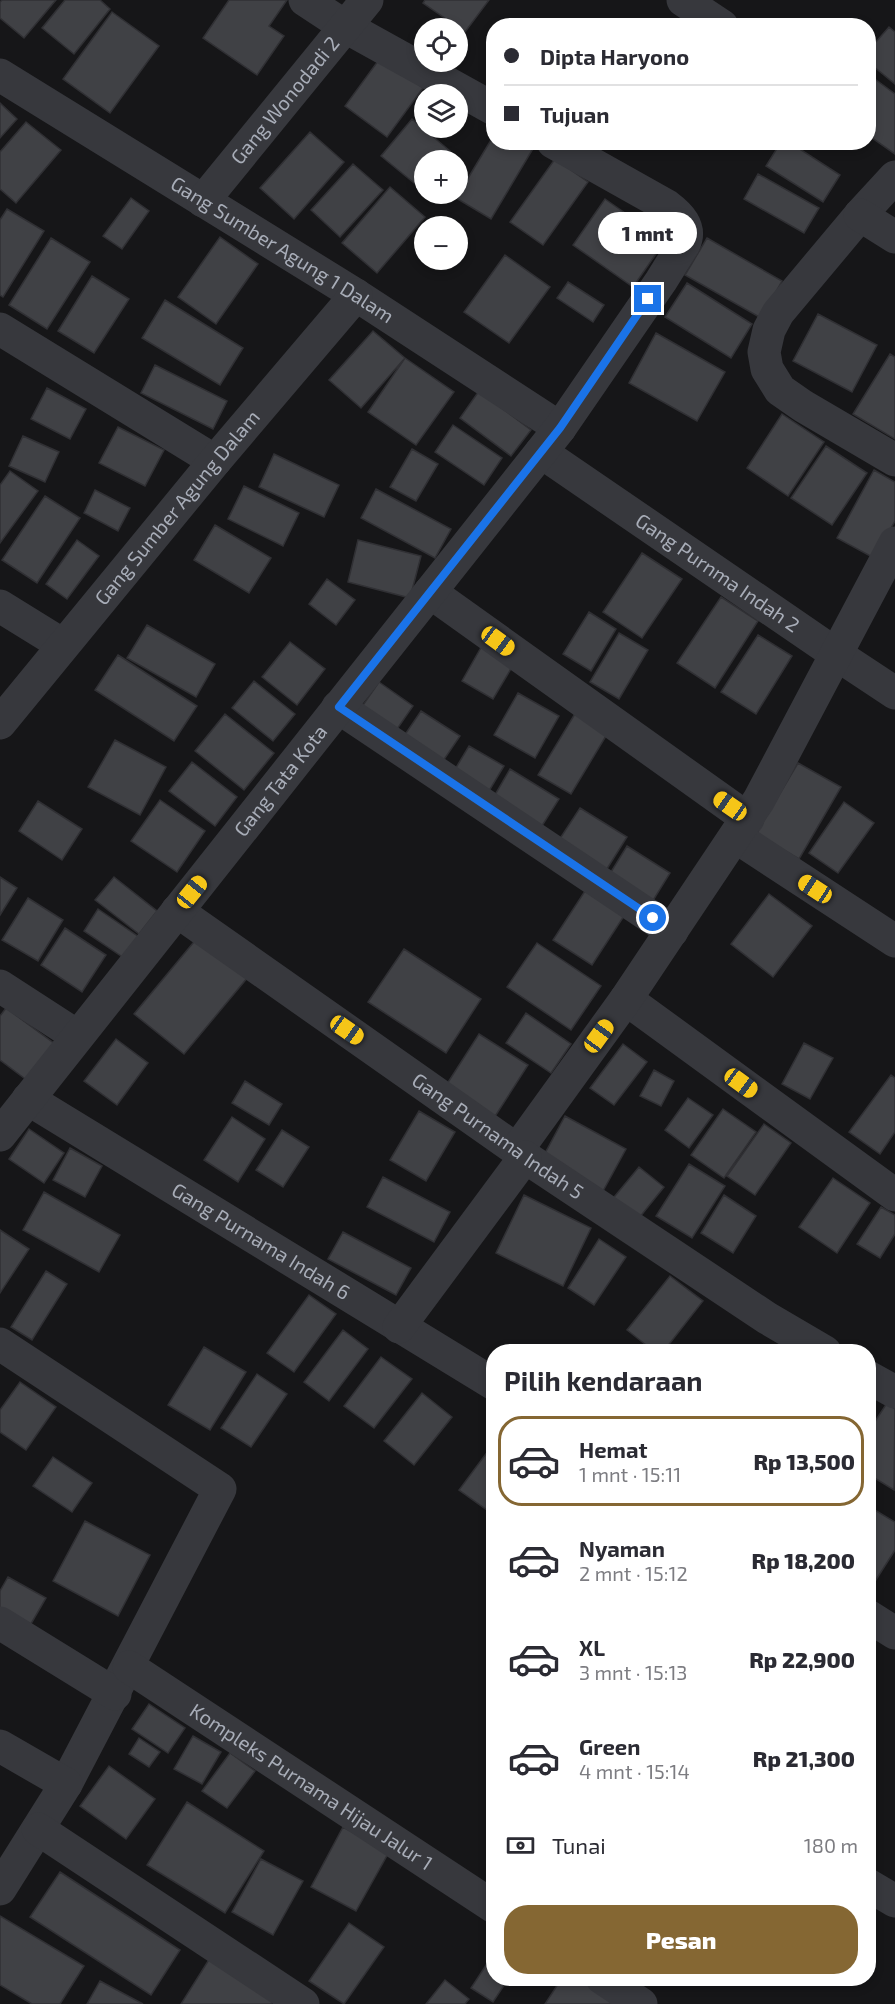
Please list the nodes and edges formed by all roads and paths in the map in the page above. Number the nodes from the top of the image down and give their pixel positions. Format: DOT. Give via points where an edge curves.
graph roads {
  1 [pos="305,0"];
  2 [pos="367,0"];
  3 [pos="683,0"];
  4 [pos="710,18"];
  5 [pos="346,27"];
  6 [pos="0,75"];
  7 [pos="486,105"];
  8 [pos="567,150"];
  9 [pos="895,177"];
  10 [pos="203,201"];
  11 [pos="860,216"];
  12 [pos="895,237"];
  13 [pos="356,295"];
  14 [pos="0,328"];
  15 [pos="550,440"];
  16 [pos="895,460"];
  17 [pos="215,461"];
  18 [pos="895,543"];
  19 [pos="430,592"];
  20 [pos="0,606"];
  21 [pos="63,645"];
  22 [pos="836,654"];
  23 [pos="895,693"];
  24 [pos="339,707"];
  25 [pos="0,723"];
  26 [pos="742,828"];
  27 [pos="177,910"];
  28 [pos="672,931"];
  29 [pos="895,941"];
  30 [pos="0,986"];
  31 [pos="626,999"];
  32 [pos="77,1036"];
  33 [pos="28,1100"];
  34 [pos="0,1135"];
  35 [pos="521,1154"];
  36 [pos="895,1195"];
  37 [pos="399,1326"];
  38 [pos="0,1344"];
  39 [pos="811,1344"];
  40 [pos="486,1379"];
  41 [pos="876,1381"];
  42 [pos="895,1392"];
  43 [pos="876,1622"];
  44 [pos="0,1623"];
  45 [pos="895,1633"];
  46 [pos="122,1681"];
  47 [pos="0,1746"];
  48 [pos="66,1784"];
  49 [pos="38,1829"];
  50 [pos="0,1889"];
  51 [pos="876,1890"];
  52 [pos="486,1902"];
  53 [pos="895,1902"];
  54 [pos="614,1986"];
  55 [pos="303,2004"];
  56 [pos="641,2004"];
  1 -- 5 [label="street"];
  2 -- 5 [label="street, Gang Wonodadi 2"];
  3 -- 4 [label="street"];
  5 -- 7 [label="street"];
  5 -- 10 [label="street, Gang Wonodadi 2"];
  6 -- 10 [label="street, Gang Sumber Agung 1 Dalam"];
  8 -- 15 [label="street, Gang Tata Kota" via="678,214 687,238"];
  9 -- 11 [label="street"];
  10 -- 13 [label="street, Gang Sumber Agung 1 Dalam"];
  11 -- 12 [label="street"];
  11 -- 16 [label="street" via="778,313 765,343 765,361 780,390"];
  13 -- 15 [label="street, Gang Sumber Agung 1 Dalam"];
  13 -- 17 [label="street, Gang Sumber Agung Dalam"];
  14 -- 17 [label="street"];
  15 -- 19 [label="street, Gang Tata Kota"];
  15 -- 22 [label="street, Gang Purnma Indah 2"];
  17 -- 21 [label="street, Gang Sumber Agung Dalam"];
  18 -- 22 [label="street"];
  19 -- 24 [label="street, Gang Tata Kota"];
  19 -- 26 [label="street"];
  20 -- 21 [label="street"];
  21 -- 25 [label="street, Gang Sumber Agung Dalam"];
  22 -- 23 [label="street, Gang Purnma Indah 2"];
  22 -- 26 [label="street"];
  24 -- 27 [label="street, Gang Tata Kota"];
  24 -- 28 [label="street"];
  26 -- 28 [label="street"];
  26 -- 29 [label="street"];
  27 -- 32 [label="street, Gang Tata Kota"];
  27 -- 35 [label="street, Gang Purnama Indah 5"];
  28 -- 31 [label="street"];
  30 -- 32 [label="street"];
  31 -- 35 [label="street"];
  31 -- 36 [label="street"];
  32 -- 33 [label="street, Gang Tata Kota"];
  33 -- 34 [label="street, Gang Tata Kota"];
  33 -- 37 [label="street, Gang Purnama Indah 6"];
  35 -- 37 [label="street"];
  35 -- 39 [label="street, Gang Purnama Indah 5"];
  37 -- 40 [label="street, Gang Purnama Indah 6"];
  38 -- 46 [label="street" via="220,1489"];
  41 -- 42 [label="street"];
  43 -- 45 [label="street"];
  44 -- 46 [label="street, Kompleks Purnama Hijau Jalur 1"];
  46 -- 48 [label="street"];
  46 -- 52 [label="street, Kompleks Purnama Hijau Jalur 1"];
  47 -- 48 [label="street"];
  48 -- 49 [label="street"];
  49 -- 50 [label="street"];
  49 -- 55 [label="street"];
  51 -- 53 [label="street"];
  54 -- 56 [label="street"];
}
